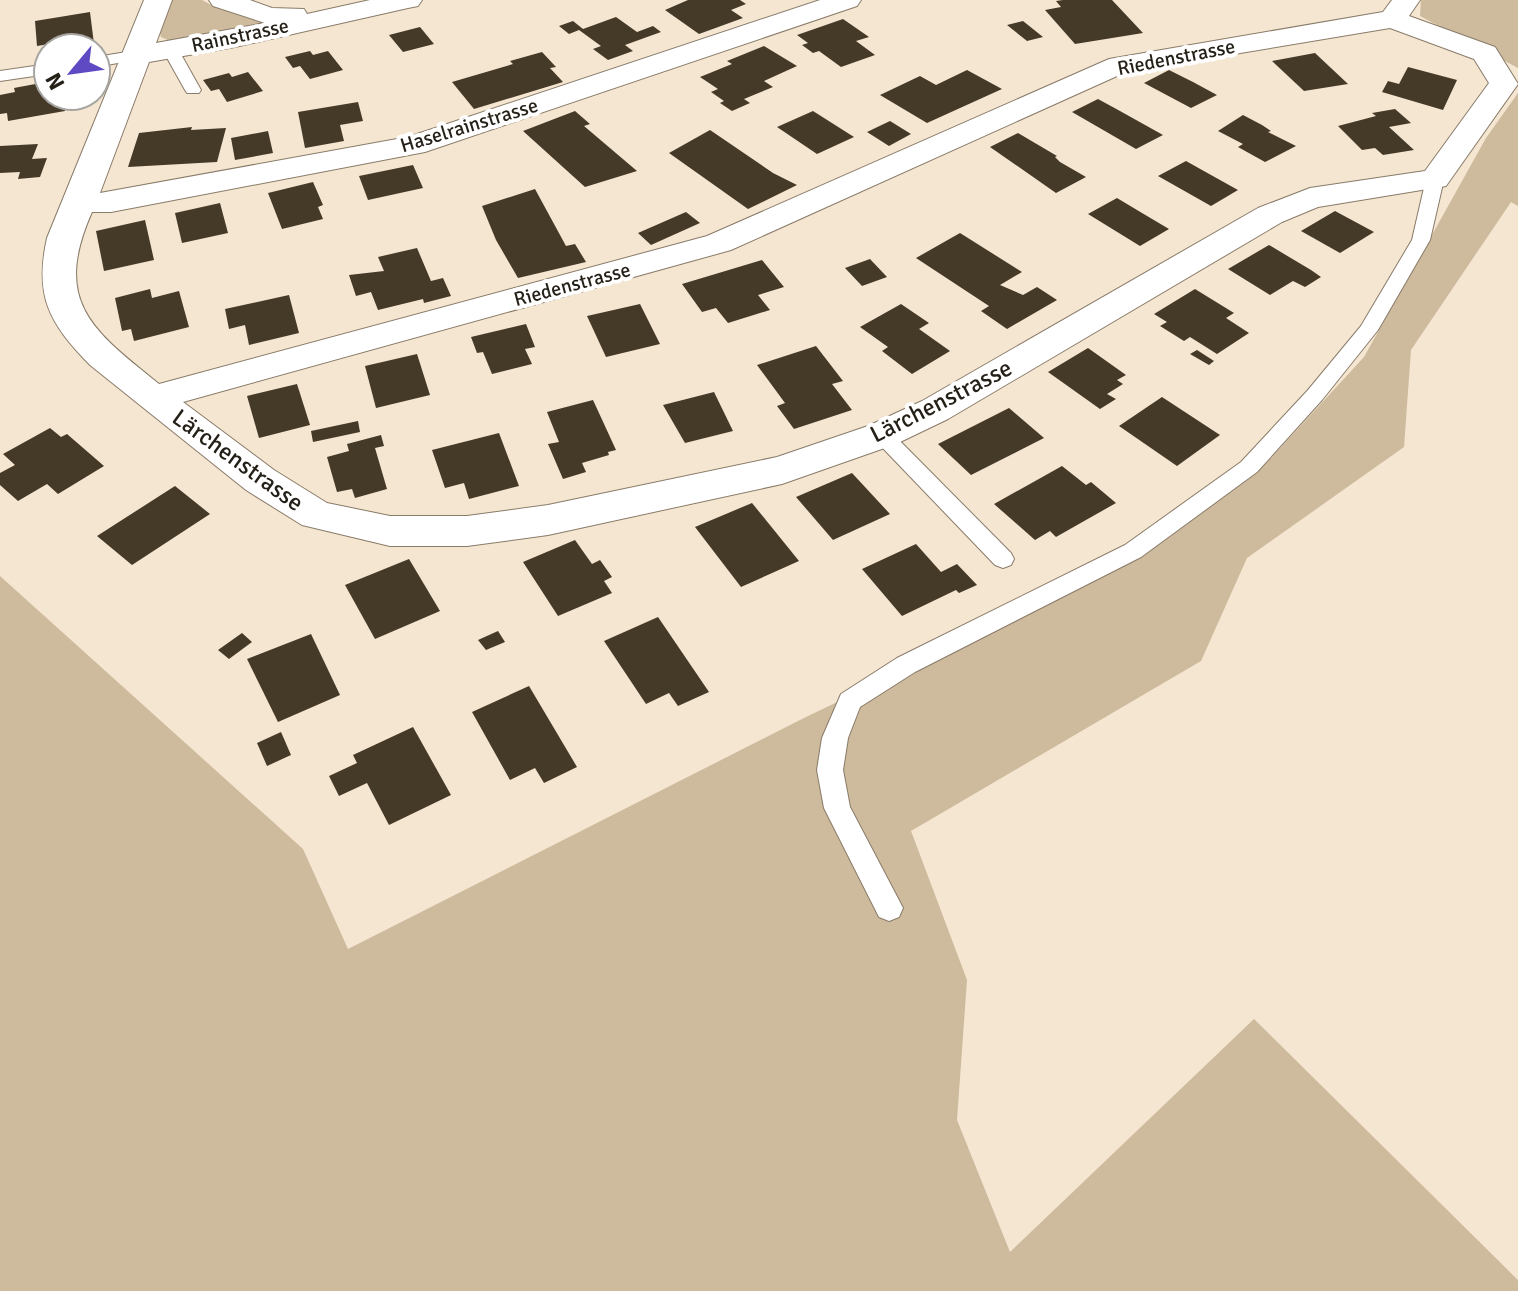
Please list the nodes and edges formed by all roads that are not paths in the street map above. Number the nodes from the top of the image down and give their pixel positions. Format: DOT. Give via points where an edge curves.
graph roads {
  1 [pos="158,0"];
  2 [pos="223,0"];
  3 [pos="408,0"];
  4 [pos="847,0"];
  5 [pos="1399,9"];
  6 [pos="341,13"];
  7 [pos="154,52"];
  8 [pos="112,59"];
  9 [pos="32,71"];
  10 [pos="0,76"];
  11 [pos="193,90"];
  12 [pos="1435,179"];
  13 [pos="80,203"];
  14 [pos="152,398"];
  15 [pos="882,435"];
  16 [pos="1003,559"];
  17 [pos="889,908"];
  1 -- 7 [label="street"];
  2 -- 6 [label="street, Rainstrasse" via="270,16"];
  3 -- 6 [label="street, Rainstrasse"];
  4 -- 13 [label="street, Haselrainstrasse" via="414,145 111,202"];
  5 -- 12 [label="street" via="1485,53 1504,83"];
  5 -- 14 [label="street, Riedenstrasse" via="1119,65 719,243"];
  6 -- 7 [label="street, Rainstrasse"];
  7 -- 8 [label="lane"];
  7 -- 11 [label="lane"];
  7 -- 13 [label="street"];
  9 -- 10 [label="lane"];
  12 -- 15 [label="street, Lärchenstrasse" via="1310,198 1270,215 935,410"];
  12 -- 17 [label="lane" via="1421,240 1382,309 1315,395 1249,467 1133,551 906,665 850,701 835,738 830,770 837,808"];
  13 -- 14 [label="street" via="61,248 57,292 77,334"];
  14 -- 15 [label="street, Lärchenstrasse" via="260,480 316,515 390,531 467,531 548,520 782,470"];
  15 -- 16 [label="lane"];
}
